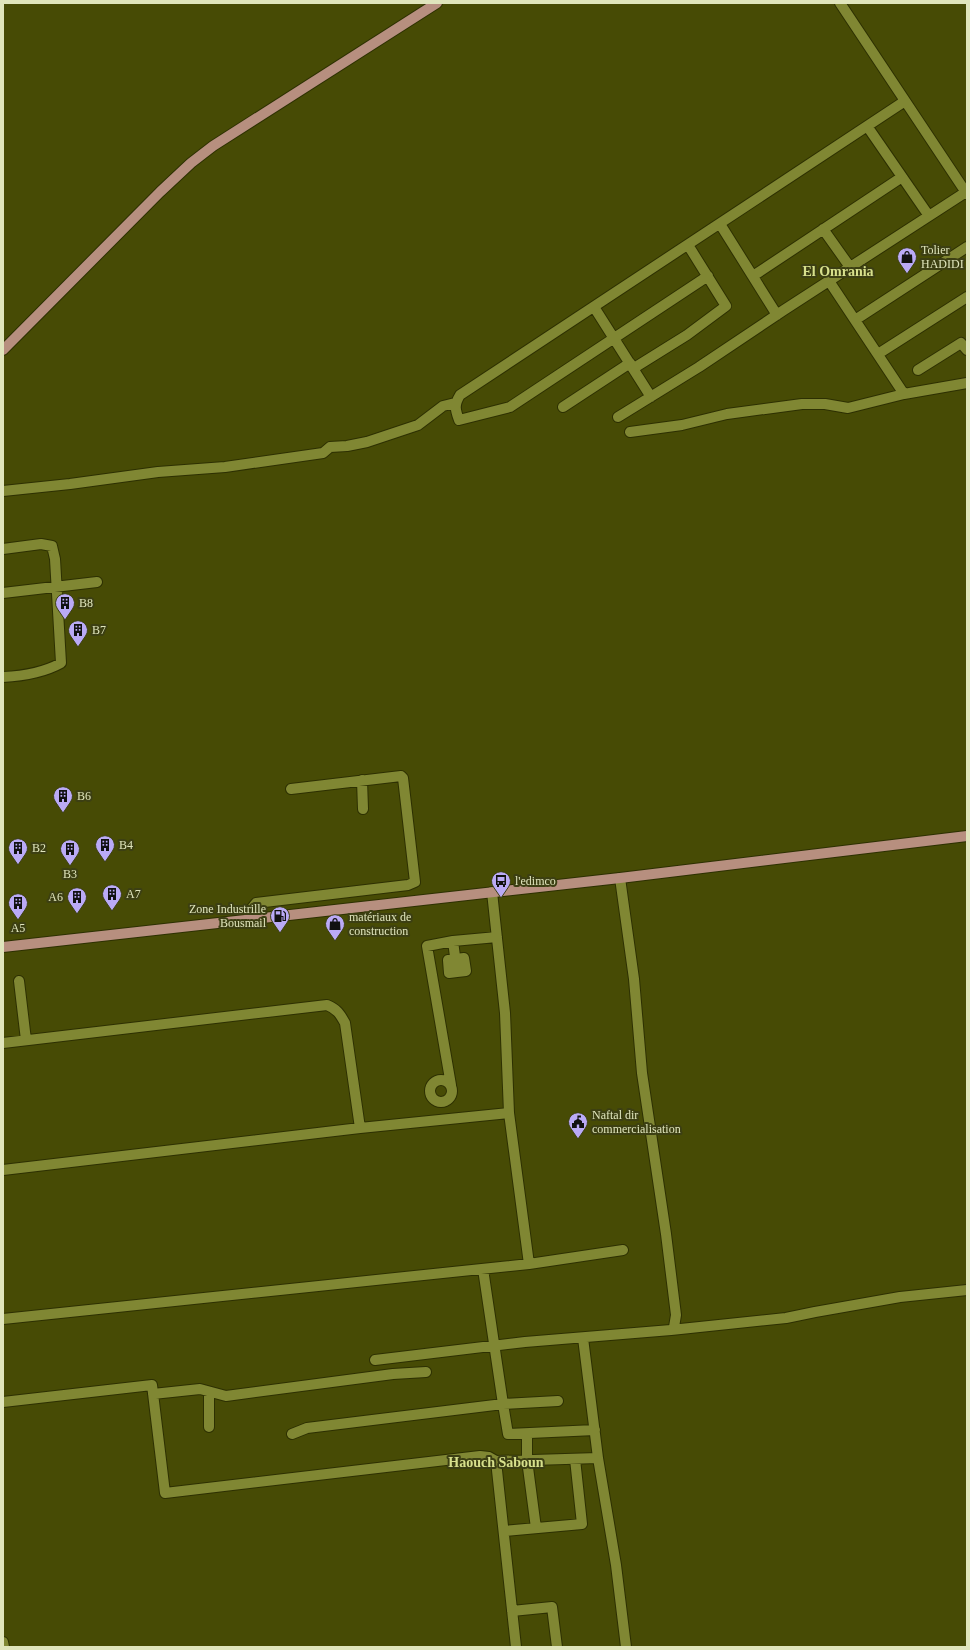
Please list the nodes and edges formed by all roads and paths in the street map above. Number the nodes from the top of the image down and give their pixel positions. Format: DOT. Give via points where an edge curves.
graph roads {
  1 [pos="437,3"];
  2 [pos="840,3"];
  3 [pos="905,101"];
  4 [pos="867,126"];
  5 [pos="902,177"];
  6 [pos="966,193"];
  7 [pos="929,216"];
  8 [pos="720,224"];
  9 [pos="823,229"];
  10 [pos="688,245"];
  11 [pos="967,247"];
  12 [pos="850,267"];
  13 [pos="708,276"];
  14 [pos="753,276"];
  15 [pos="829,281"];
  16 [pos="967,297"];
  17 [pos="594,307"];
  18 [pos="777,315"];
  19 [pos="855,320"];
  20 [pos="614,338"];
  21 [pos="3,350"];
  22 [pos="967,350"];
  23 [pos="878,354"];
  24 [pos="632,365"];
  25 [pos="918,370"];
  26 [pos="967,384"];
  27 [pos="904,394"];
  28 [pos="651,397"];
  29 [pos="455,403"];
  30 [pos="563,407"];
  31 [pos="618,417"];
  32 [pos="630,432"];
  33 [pos="3,491"];
  34 [pos="3,549"];
  35 [pos="97,582"];
  36 [pos="57,587"];
  37 [pos="3,593"];
  38 [pos="3,677"];
  39 [pos="362,780"];
  40 [pos="291,790"];
  41 [pos="363,809"];
  42 [pos="967,836"];
  43 [pos="620,878"];
  44 [pos="492,892"];
  45 [pos="252,919"];
  46 [pos="497,937"];
  47 [pos="453,941"];
  48 [pos="3,946"];
  49 [pos="457,972"];
  50 [pos="19,981"];
  51 [pos="26,1040"];
  52 [pos="3,1043"];
  53 [pos="451,1085"];
  54 [pos="509,1113"];
  55 [pos="360,1128"];
  56 [pos="3,1170"];
  57 [pos="623,1250"];
  58 [pos="529,1264"];
  59 [pos="483,1269"];
  60 [pos="967,1290"];
  61 [pos="3,1319"];
  62 [pos="671,1330"];
  63 [pos="583,1338"];
  64 [pos="494,1346"];
  65 [pos="375,1360"];
  66 [pos="426,1372"];
  67 [pos="209,1392"];
  68 [pos="153,1394"];
  69 [pos="558,1401"];
  70 [pos="3,1402"];
  71 [pos="503,1404"];
  72 [pos="209,1427"];
  73 [pos="594,1430"];
  74 [pos="292,1434"];
  75 [pos="527,1434"];
  76 [pos="598,1458"];
  77 [pos="575,1459"];
  78 [pos="527,1460"];
  79 [pos="496,1461"];
  80 [pos="536,1528"];
  81 [pos="504,1531"];
  82 [pos="512,1611"];
  83 [pos="3,1642"];
  84 [pos="4,1647"];
  85 [pos="516,1647"];
  86 [pos="557,1647"];
  87 [pos="626,1647"];
  1 -- 21 [label="main road" via="212,146 160,192"];
  2 -- 3 [label="street"];
  3 -- 4 [label="street"];
  3 -- 6 [label="street"];
  4 -- 5 [label="street"];
  4 -- 8 [label="street"];
  5 -- 7 [label="street"];
  5 -- 9 [label="street"];
  6 -- 7 [label="street"];
  7 -- 12 [label="street"];
  8 -- 10 [label="street"];
  8 -- 14 [label="street"];
  9 -- 12 [label="street"];
  9 -- 14 [label="street"];
  10 -- 13 [label="street"];
  10 -- 17 [label="street"];
  11 -- 19 [label="street"];
  12 -- 15 [label="street"];
  13 -- 20 [label="street"];
  13 -- 24 [label="street" via="726,306 687,335"];
  14 -- 18 [label="street"];
  15 -- 18 [label="street"];
  15 -- 19 [label="street"];
  16 -- 23 [label="street"];
  17 -- 20 [label="street"];
  17 -- 29 [label="street" via="460,396"];
  18 -- 28 [label="street"];
  19 -- 23 [label="street"];
  20 -- 24 [label="street"];
  20 -- 29 [label="street" via="510,407 459,420"];
  22 -- 25 [label="street" via="961,343"];
  23 -- 27 [label="street"];
  24 -- 28 [label="street"];
  24 -- 30 [label="street"];
  26 -- 27 [label="street"];
  27 -- 32 [label="street" via="848,408 802,404 727,414 682,425"];
  28 -- 31 [label="street"];
  29 -- 33 [label="street" via="443,406 418,424 367,442 330,447 323,454"];
  34 -- 36 [label="street" via="40,544 52,546"];
  35 -- 36 [label="street"];
  36 -- 37 [label="street"];
  36 -- 38 [label="street" via="62,663 49,670"];
  39 -- 40 [label="street"];
  39 -- 41 [label="street"];
  39 -- 45 [label="street" via="398,775 403,778 415,882 411,885 256,902 252,908"];
  42 -- 43 [label="main road"];
  43 -- 44 [label="main road"];
  43 -- 62 [label="street" via="634,978 642,1073 675,1308 676,1324"];
  44 -- 45 [label="main road"];
  44 -- 46 [label="street"];
  45 -- 48 [label="main road"];
  46 -- 47 [label="street"];
  46 -- 54 [label="street" via="505,1013"];
  47 -- 49 [label="street" via="455,959 448,960 449,973"];
  47 -- 53 [label="street" via="427,946"];
  50 -- 51 [label="street"];
  51 -- 52 [label="street"];
  51 -- 55 [label="street" via="327,1005 340,1013 345,1023"];
  54 -- 55 [label="street"];
  54 -- 58 [label="street"];
  55 -- 56 [label="street"];
  57 -- 58 [label="street"];
  58 -- 59 [label="street"];
  59 -- 61 [label="street"];
  59 -- 64 [label="street"];
  60 -- 62 [label="street" via="900,1297 786,1318"];
  62 -- 63 [label="street"];
  63 -- 64 [label="street"];
  63 -- 73 [label="street"];
  64 -- 65 [label="street"];
  64 -- 71 [label="street"];
  66 -- 67 [label="street" via="226,1396"];
  67 -- 68 [label="street" via="200,1389"];
  67 -- 72 [label="street"];
  68 -- 70 [label="street" via="152,1385"];
  68 -- 79 [label="street" via="165,1493 480,1456 489,1456"];
  69 -- 71 [label="street"];
  71 -- 74 [label="street" via="307,1428"];
  71 -- 75 [label="street" via="508,1434"];
  73 -- 75 [label="street"];
  73 -- 76 [label="street"];
  75 -- 78 [label="street"];
  76 -- 77 [label="street"];
  76 -- 87 [label="street" via="616,1565"];
  77 -- 78 [label="street"];
  77 -- 80 [label="street" via="582,1524"];
  78 -- 79 [label="street"];
  78 -- 80 [label="street"];
  79 -- 81 [label="street"];
  80 -- 81 [label="street"];
  81 -- 82 [label="street"];
  82 -- 85 [label="street"];
  82 -- 86 [label="street" via="552,1607"];
  83 -- 84 [label="street"];
}
